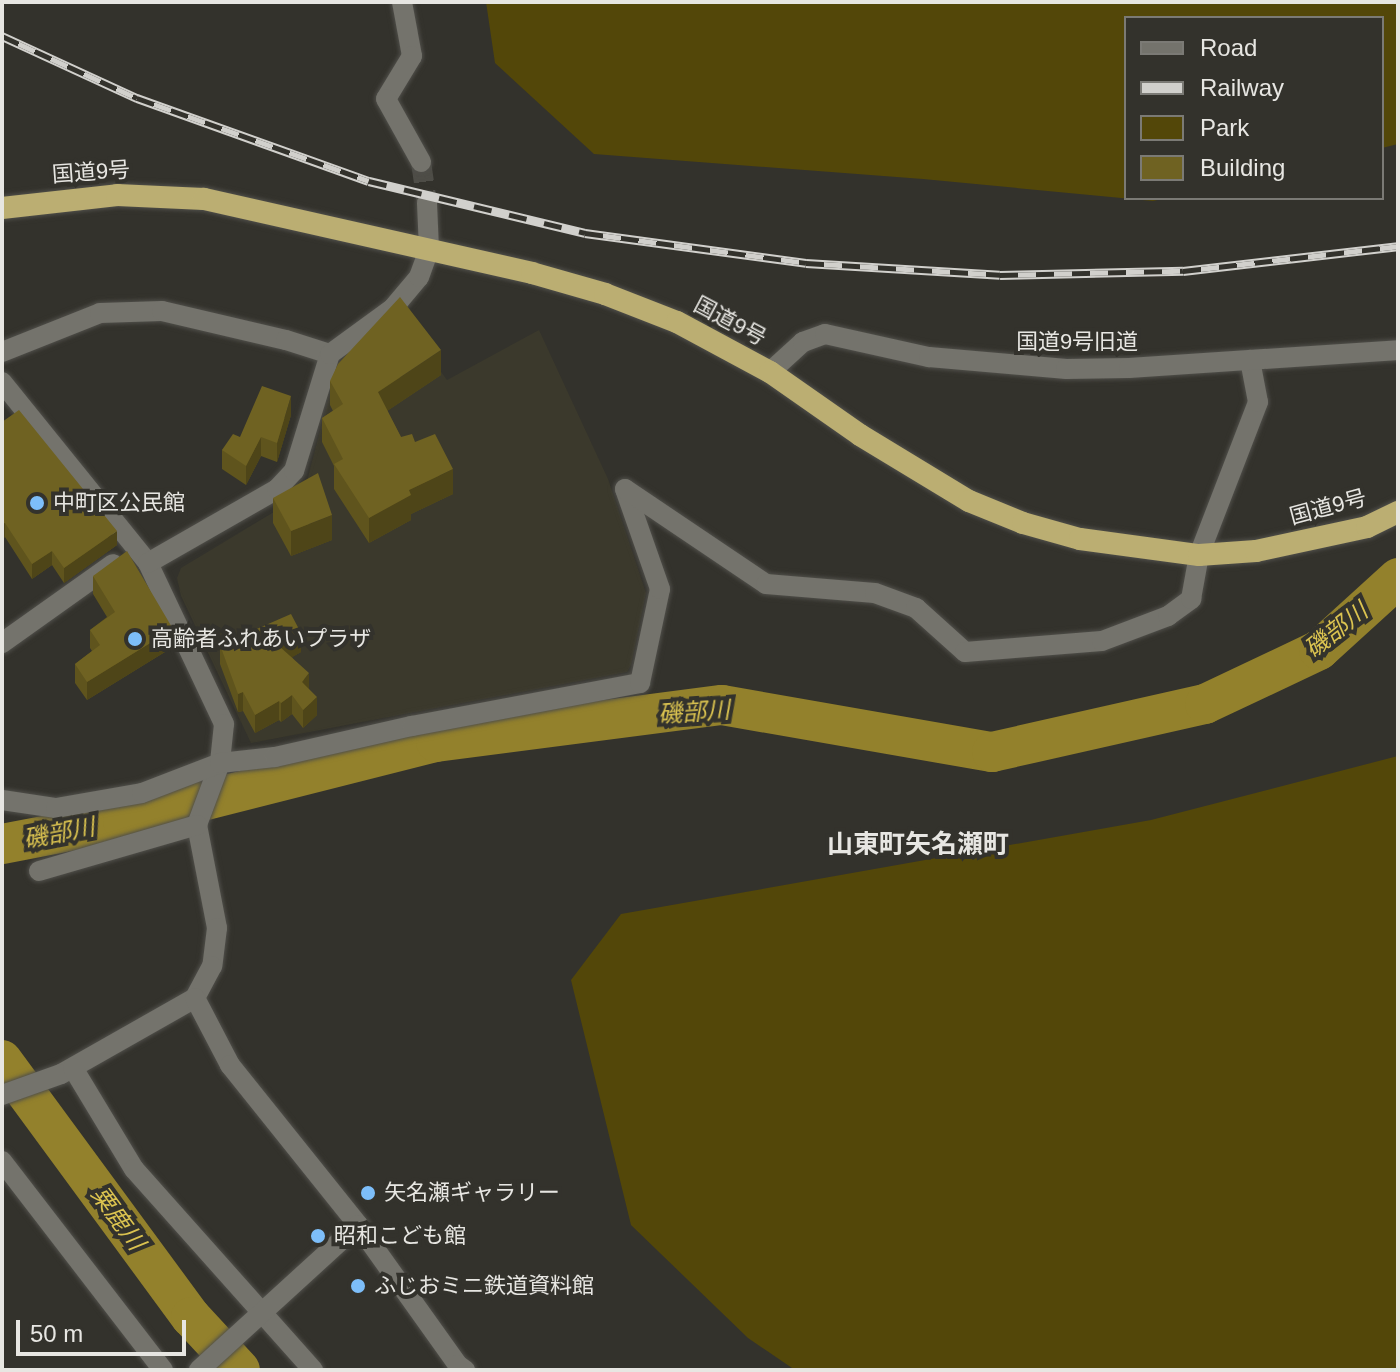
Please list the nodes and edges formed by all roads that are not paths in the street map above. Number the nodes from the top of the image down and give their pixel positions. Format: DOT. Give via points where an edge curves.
graph roads {
  1 [pos="402,2"];
  2 [pos="421,162"];
  3 [pos="427,203"];
  4 [pos="2,208"];
  5 [pos="429,249"];
  6 [pos="1398,350"];
  7 [pos="2,352"];
  8 [pos="330,354"];
  9 [pos="1250,360"];
  10 [pos="770,372"];
  11 [pos="2,382"];
  12 [pos="1398,512"];
  13 [pos="142,555"];
  14 [pos="1199,555"];
  15 [pos="2,643"];
  16 [pos="220,763"];
  17 [pos="2,800"];
  18 [pos="197,825"];
  19 [pos="39,871"];
  20 [pos="195,998"];
  21 [pos="67,1071"];
  22 [pos="2,1095"];
  23 [pos="2,1161"];
  24 [pos="358,1225"];
  25 [pos="258,1314"];
  26 [pos="163,1370"];
  27 [pos="199,1370"];
  28 [pos="313,1370"];
  29 [pos="465,1370"];
  1 -- 2 [label="street" via="412,56 386,99"];
  3 -- 5 [label="street"];
  4 -- 5 [label="highway, 国道9号" via="78,197 204,199"];
  5 -- 8 [label="street" via="419,277 393,308"];
  5 -- 10 [label="highway, 国道9号" via="605,294 677,322"];
  6 -- 9 [label="street, 国道9号旧道"];
  7 -- 8 [label="street" via="100,313 162,311"];
  8 -- 13 [label="street" via="294,471 277,489"];
  9 -- 10 [label="street, 国道9号旧道" via="1129,368 995,365 825,334 803,342"];
  9 -- 14 [label="street" via="1258,402"];
  10 -- 14 [label="highway, 国道9号" via="969,501 1080,539"];
  11 -- 13 [label="street"];
  12 -- 14 [label="highway, 国道9号" via="1367,527 1311,541"];
  13 -- 15 [label="street"];
  13 -- 16 [label="street" via="224,724"];
  14 -- 16 [label="street" via="1191,599 1168,616 1102,641 965,652 916,608 875,593 766,584 625,489 660,589 640,683 275,757"];
  16 -- 17 [label="street" via="142,793 56,808"];
  16 -- 18 [label="street"];
  18 -- 19 [label="street"];
  18 -- 20 [label="street" via="217,928 212,966"];
  20 -- 21 [label="street"];
  20 -- 24 [label="street" via="230,1065"];
  21 -- 22 [label="street"];
  21 -- 25 [label="street" via="134,1169"];
  23 -- 26 [label="street"];
  24 -- 25 [label="street"];
  24 -- 29 [label="street"];
  25 -- 27 [label="street"];
  25 -- 28 [label="street"];
}
